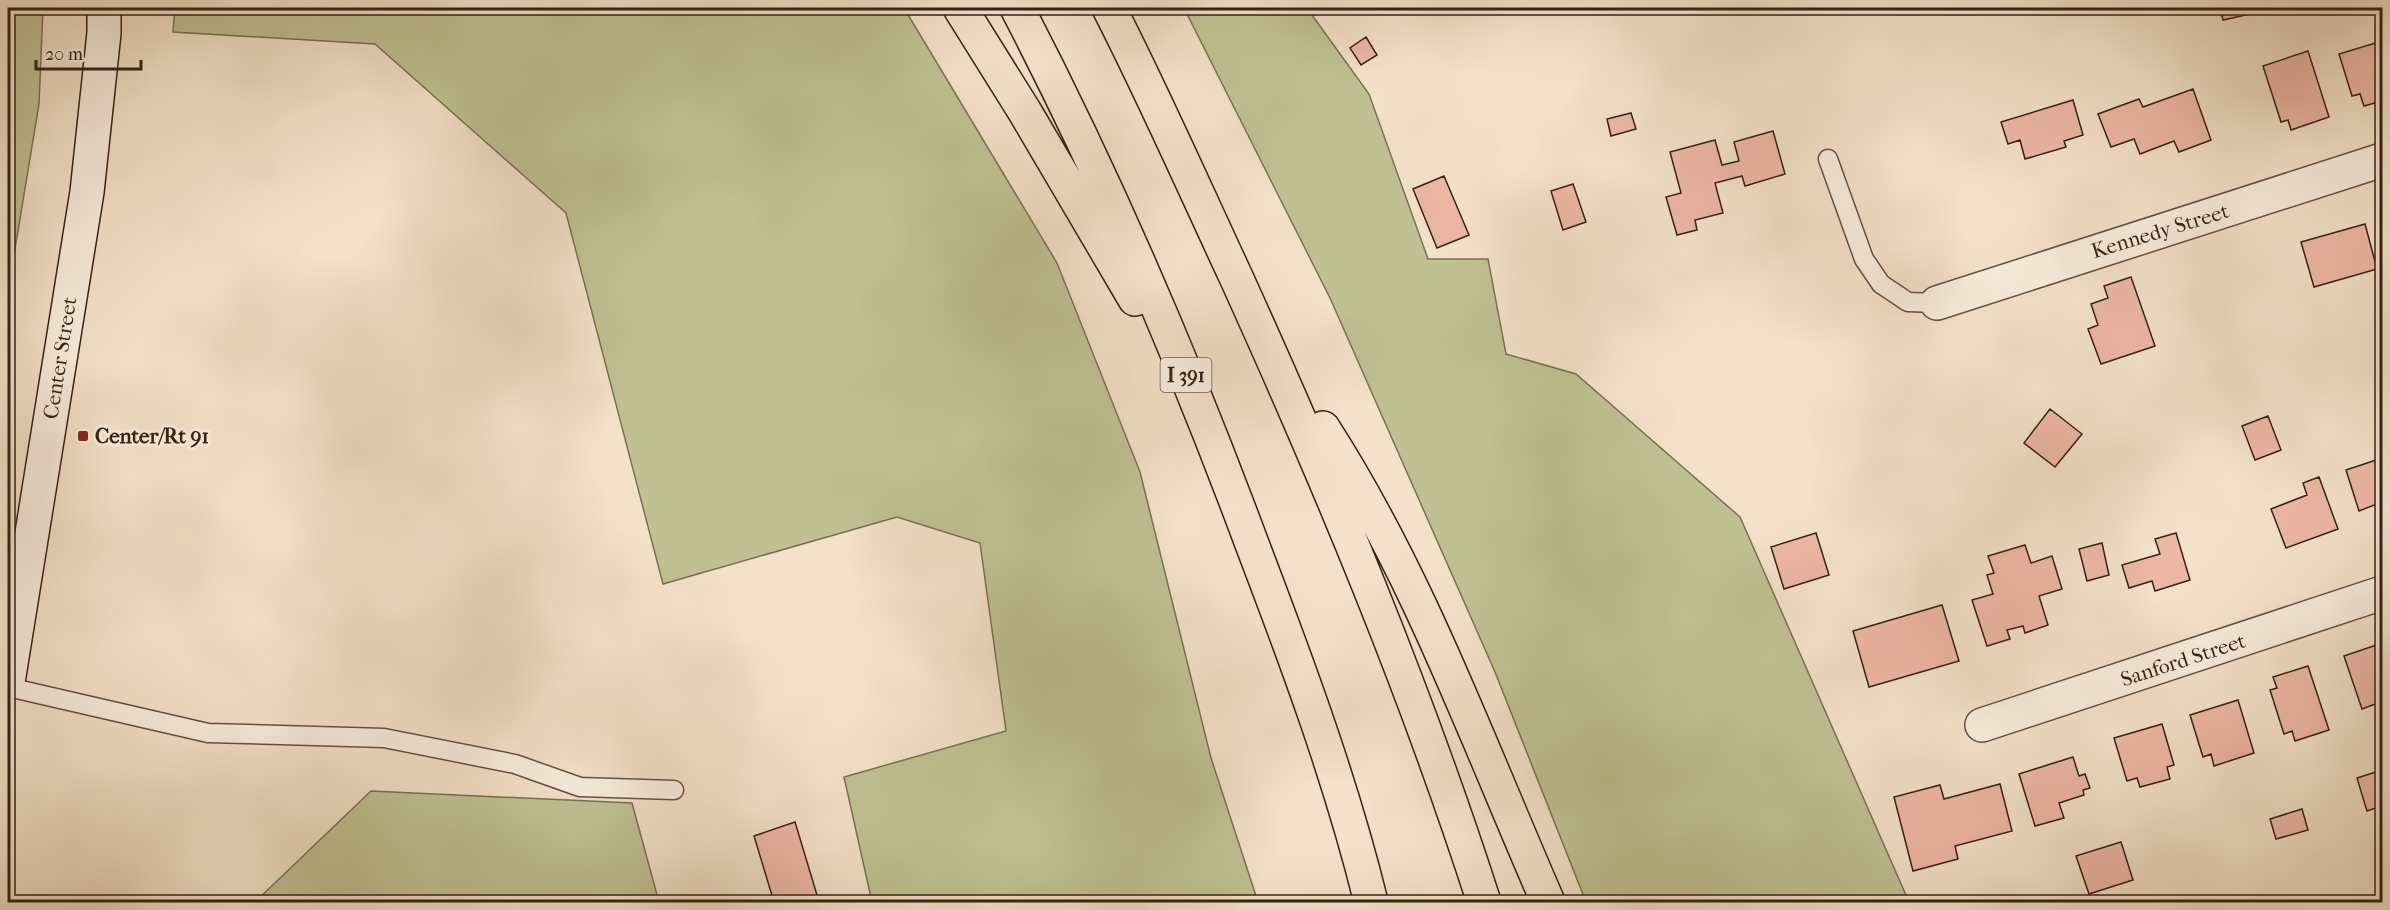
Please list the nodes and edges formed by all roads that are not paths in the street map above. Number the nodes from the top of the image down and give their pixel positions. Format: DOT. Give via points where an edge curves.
graph roads {
  1 [pos="960,8"];
  2 [pos="1017,8"];
  3 [pos="1109,8"];
  4 [pos="106,16"];
  5 [pos="1828,159"];
  6 [pos="2382,160"];
  7 [pos="1937,303"];
  8 [pos="1262,334"];
  9 [pos="1199,407"];
  10 [pos="2382,593"];
  11 [pos="8,682"];
  12 [pos="8,687"];
  13 [pos="1982,725"];
  14 [pos="1328,754"];
  15 [pos="674,790"];
  16 [pos="1356,903"];
  17 [pos="1371,903"];
  18 [pos="1484,903"];
  19 [pos="1548,903"];
  1 -- 9 [label="highway"];
  2 -- 9 [label="highway, I 391" via="1070,110"];
  3 -- 8 [label="highway"];
  4 -- 11 [label="street, Center Street" via="87,192"];
  5 -- 7 [label="lane" via="1864,259 1881,285 1908,302"];
  6 -- 7 [label="street, Kennedy Street"];
  8 -- 18 [label="highway" via="1319,461 1409,686"];
  8 -- 19 [label="highway" via="1331,441 1394,553 1430,625"];
  9 -- 14 [label="highway, I 391" via="1264,573"];
  10 -- 13 [label="street, Sanford Street"];
  12 -- 15 [label="lane" via="208,733 384,738 515,764 580,787"];
  14 -- 16 [label="highway"];
  14 -- 17 [label="highway"];
}
